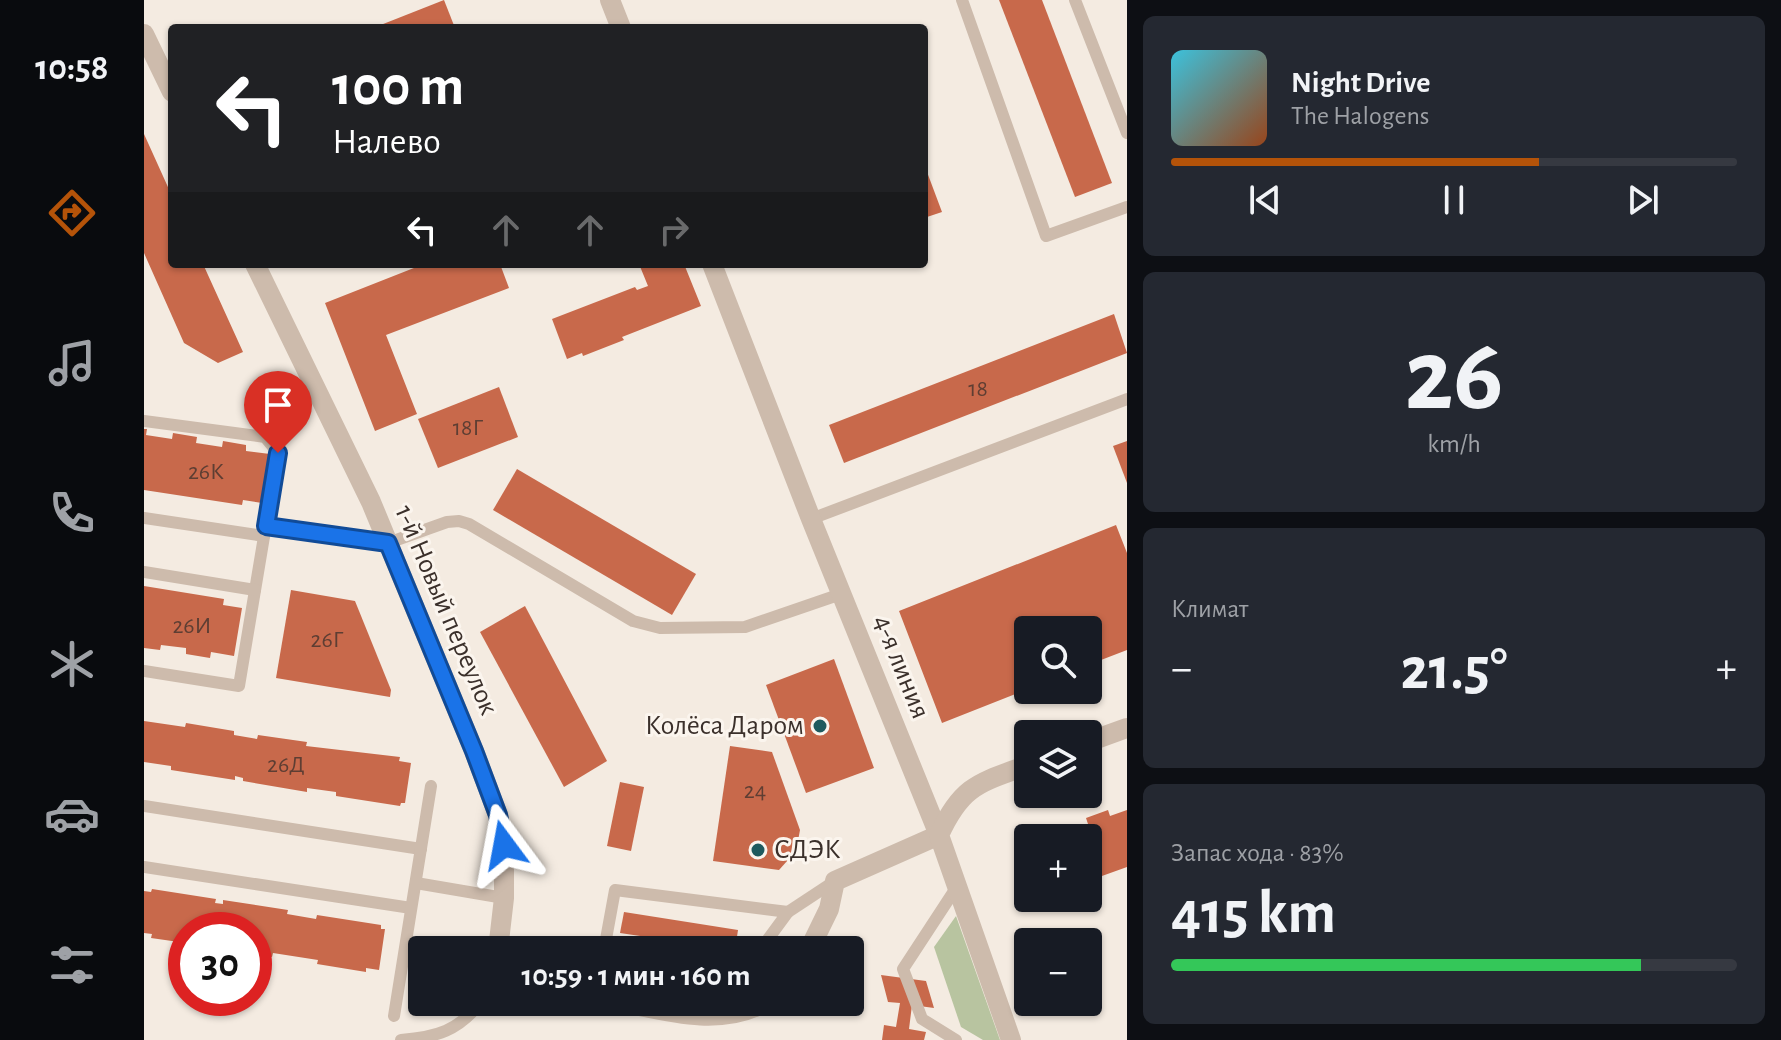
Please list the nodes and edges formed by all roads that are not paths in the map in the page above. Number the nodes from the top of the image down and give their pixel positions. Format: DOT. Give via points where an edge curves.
graph roads {
  1 [pos="610,0"];
  2 [pos="962,0"];
  3 [pos="1075,0"];
  4 [pos="619,24"];
  5 [pos="147,48"];
  6 [pos="168,85"];
  7 [pos="1127,133"];
  8 [pos="1127,207"];
  9 [pos="257,268"];
  10 [pos="714,268"];
  11 [pos="1127,399"];
  12 [pos="144,421"];
  13 [pos="144,518"];
  14 [pos="811,519"];
  15 [pos="265,531"];
  16 [pos="388,543"];
  17 [pos="144,572"];
  18 [pos="255,590"];
  19 [pos="841,594"];
  20 [pos="144,671"];
  21 [pos="1127,728"];
  22 [pos="1102,737"];
  23 [pos="1014,770"];
  24 [pos="431,786"];
  25 [pos="144,806"];
  26 [pos="939,835"];
  27 [pos="421,849"];
  28 [pos="144,867"];
  29 [pos="835,881"];
  30 [pos="416,883"];
  31 [pos="958,885"];
  32 [pos="504,898"];
  33 [pos="411,908"];
  34 [pos="788,912"];
  35 [pos="500,936"];
  36 [pos="607,936"];
  37 [pos="770,936"];
  38 [pos="816,936"];
  39 [pos="394,1016"];
  40 [pos="468,1016"];
  41 [pos="401,1040"];
  42 [pos="956,1040"];
  43 [pos="1011,1040"];
  1 -- 4 [label="street"];
  2 -- 8 [label="lane" via="1046,236"];
  3 -- 7 [label="lane"];
  5 -- 6 [label="street"];
  9 -- 16 [label="street, 1-й Новый переулок"];
  10 -- 14 [label="street, 4-я линия"];
  11 -- 14 [label="lane"];
  12 -- 15 [label="lane" via="265,437 278,453"];
  13 -- 15 [label="lane"];
  14 -- 19 [label="street, 4-я линия"];
  15 -- 16 [label="lane"];
  15 -- 18 [label="lane"];
  16 -- 19 [label="lane" via="447,522 469,524 633,621 660,628 745,627"];
  16 -- 32 [label="street, 1-й Новый переулок" via="498,815"];
  17 -- 18 [label="lane"];
  18 -- 20 [label="lane" via="239,686"];
  19 -- 26 [label="street, 4-я линия"];
  21 -- 22 [label="street"];
  23 -- 26 [label="street" via="962,795"];
  24 -- 27 [label="lane"];
  25 -- 27 [label="lane"];
  26 -- 29 [label="street"];
  26 -- 31 [label="street, 4-я линия"];
  27 -- 30 [label="lane"];
  28 -- 33 [label="lane"];
  29 -- 34 [label="lane"];
  29 -- 38 [label="street"];
  30 -- 32 [label="lane"];
  30 -- 33 [label="lane"];
  31 -- 42 [label="lane" via="903,969 922,1019"];
  31 -- 43 [label="street, 4-я линия"];
  32 -- 35 [label="street, 1-й Новый переулок"];
  33 -- 39 [label="lane"];
  34 -- 36 [label="lane" via="615,890"];
  34 -- 37 [label="lane"];
  40 -- 41 [label="lane" via="431,1037"];
}
